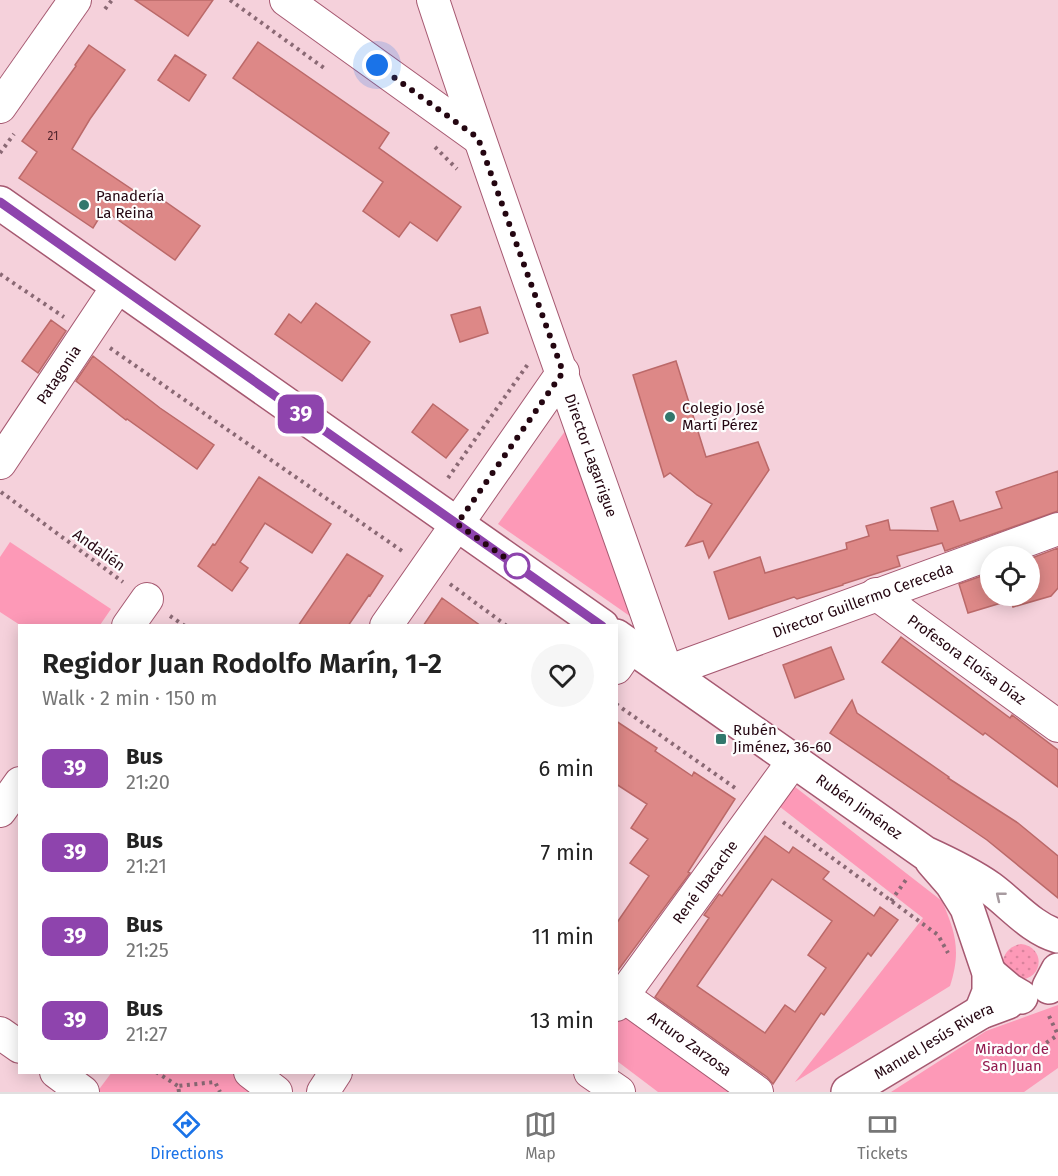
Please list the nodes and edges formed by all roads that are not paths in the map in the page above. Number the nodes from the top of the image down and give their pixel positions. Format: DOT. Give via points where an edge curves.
graph roads {
  1 [pos="75,0"];
  2 [pos="286,0"];
  3 [pos="433,0"];
  4 [pos="0,107"];
  5 [pos="478,138"];
  6 [pos="0,202"];
  7 [pos="118,286"];
  8 [pos="563,372"];
  9 [pos="0,463"];
  10 [pos="457,524"];
  11 [pos="1058,529"];
  12 [pos="876,594"];
  13 [pos="147,599"];
  14 [pos="129,624"];
  15 [pos="387,624"];
  16 [pos="599,624"];
  17 [pos="622,650"];
  18 [pos="667,672"];
  19 [pos="1058,726"];
  20 [pos="794,760"];
  21 [pos="18,786"];
  22 [pos="0,811"];
  23 [pos="925,853"];
  24 [pos="1054,941"];
  25 [pos="989,973"];
  26 [pos="1047,984"];
  27 [pos="620,1001"];
  28 [pos="981,1012"];
  29 [pos="0,1033"];
  30 [pos="18,1046"];
  31 [pos="253,1074"];
  32 [pos="335,1074"];
  33 [pos="593,1074"];
  34 [pos="276,1092"];
  35 [pos="323,1092"];
  36 [pos="619,1092"];
  37 [pos="757,1092"];
  38 [pos="848,1092"];
  1 -- 4 [label="street"];
  2 -- 5 [label="street"];
  3 -- 5 [label="street, Director Lagarrigue"];
  5 -- 8 [label="street, Director Lagarrigue"];
  6 -- 7 [label="main road"];
  7 -- 9 [label="street, Patagonia"];
  7 -- 10 [label="main road"];
  8 -- 10 [label="street"];
  8 -- 18 [label="street, Director Lagarrigue"];
  10 -- 15 [label="street"];
  10 -- 16 [label="main road"];
  11 -- 12 [label="street, Director Guillermo Cereceda"];
  12 -- 18 [label="street, Director Guillermo Cereceda"];
  12 -- 19 [label="street, Profesora Eloísa Díaz"];
  13 -- 14 [label="street"];
  17 -- 18 [label="main road, Rubén Jiménez"];
  18 -- 20 [label="main road, Rubén Jiménez"];
  20 -- 23 [label="main road, Rubén Jiménez"];
  20 -- 27 [label="street, René Ibacache"];
  21 -- 22 [label="street"];
  24 -- 23 [label="main road, Rubén Jiménez, one-way" via="990,888"];
  23 -- 25 [label="main road, Rubén Jiménez" via="967,908"];
  25 -- 26 [label="main road" via="1009,990"];
  25 -- 28 [label="main road, Rubén Jiménez" via="989,992"];
  26 -- 28 [label="main road, Manuel Jesús Rivera"];
  27 -- 37 [label="street, Arturo Zarzosa"];
  28 -- 38 [label="main road, Manuel Jesús Rivera"];
  29 -- 30 [label="street"];
  31 -- 34 [label="street"];
  32 -- 35 [label="street"];
  33 -- 36 [label="street"];
}
